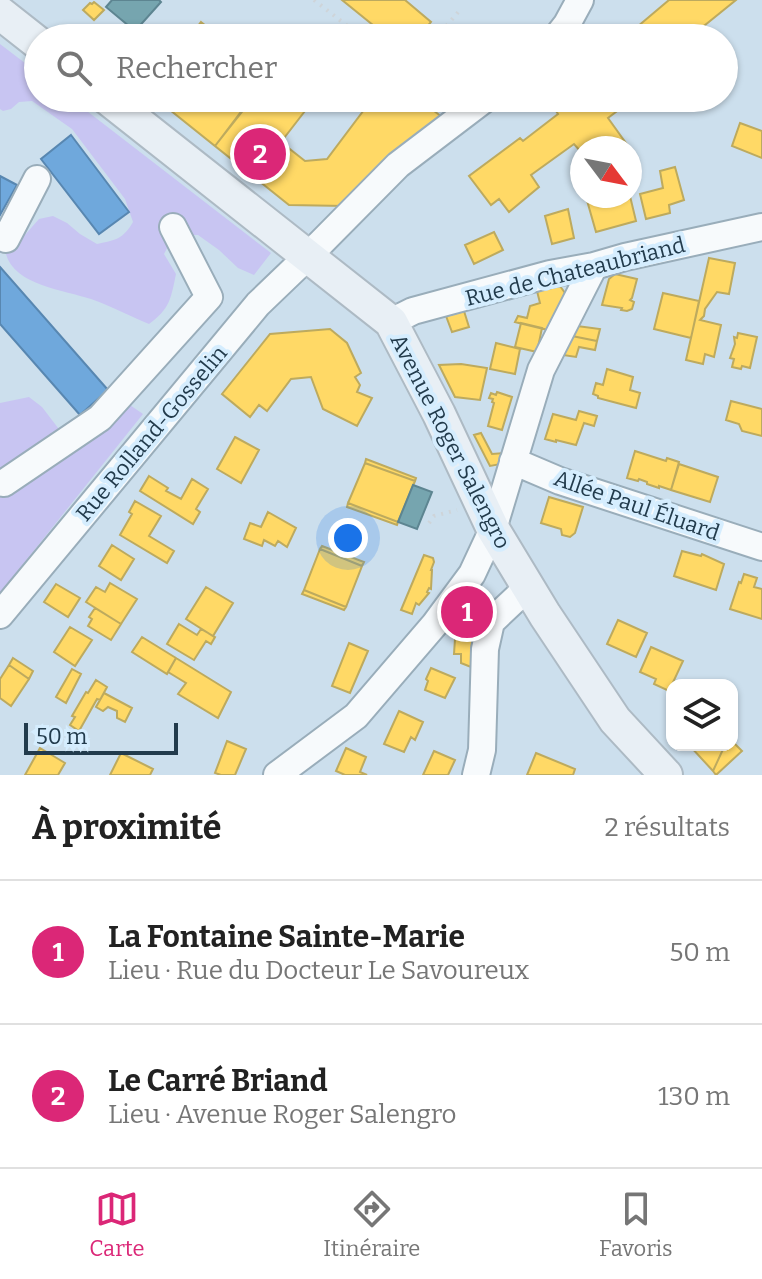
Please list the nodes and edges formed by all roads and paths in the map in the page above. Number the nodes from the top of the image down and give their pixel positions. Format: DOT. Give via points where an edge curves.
graph roads {
  1 [pos="314,0"];
  2 [pos="580,0"];
  3 [pos="460,10"];
  4 [pos="0,13"];
  5 [pos="345,24"];
  6 [pos="448,24"];
  7 [pos="567,24"];
  8 [pos="24,32"];
  9 [pos="125,112"];
  10 [pos="468,112"];
  11 [pos="37,179"];
  12 [pos="173,227"];
  13 [pos="762,227"];
  14 [pos="2,238"];
  15 [pos="307,257"];
  16 [pos="594,266"];
  17 [pos="391,322"];
  18 [pos="0,457"];
  19 [pos="513,461"];
  20 [pos="2,487"];
  21 [pos="459,510"];
  22 [pos="429,523"];
  23 [pos="493,529"];
  24 [pos="762,547"];
  25 [pos="528,587"];
  26 [pos="456,596"];
  27 [pos="0,615"];
  28 [pos="491,622"];
  29 [pos="277,775"];
  30 [pos="476,775"];
  31 [pos="666,775"];
  1 -- 5 [label="path"];
  2 -- 7 [label="street"];
  3 -- 6 [label="path"];
  4 -- 8 [label="main road"];
  9 -- 15 [label="main road, Avenue Roger Salengro"];
  10 -- 15 [label="street, Rue Rolland-Gosselin" via="398,165"];
  11 -- 14 [label="street"];
  12 -- 20 [label="street" via="209,297 100,418"];
  13 -- 16 [label="street, Rue de Chateaubriand"];
  15 -- 17 [label="main road, Avenue Roger Salengro"];
  15 -- 27 [label="street, Rue Rolland-Gosselin" via="258,304"];
  16 -- 17 [label="street, Rue de Chateaubriand" via="413,311"];
  16 -- 19 [label="street" via="541,370"];
  17 -- 23 [label="main road, Avenue Roger Salengro"];
  18 -- 20 [label="street"];
  19 -- 23 [label="street"];
  19 -- 24 [label="street, Allée Paul Éluard"];
  21 -- 22 [label="path" via="440,513"];
  23 -- 25 [label="main road, Avenue Roger Salengro"];
  23 -- 26 [label="street"];
  25 -- 28 [label="street"];
  25 -- 31 [label="main road, Avenue Roger Salengro" via="615,720"];
  26 -- 28 [label="street" via="477,596 489,607"];
  26 -- 29 [label="street" via="356,716"];
  28 -- 30 [label="street"];
}
